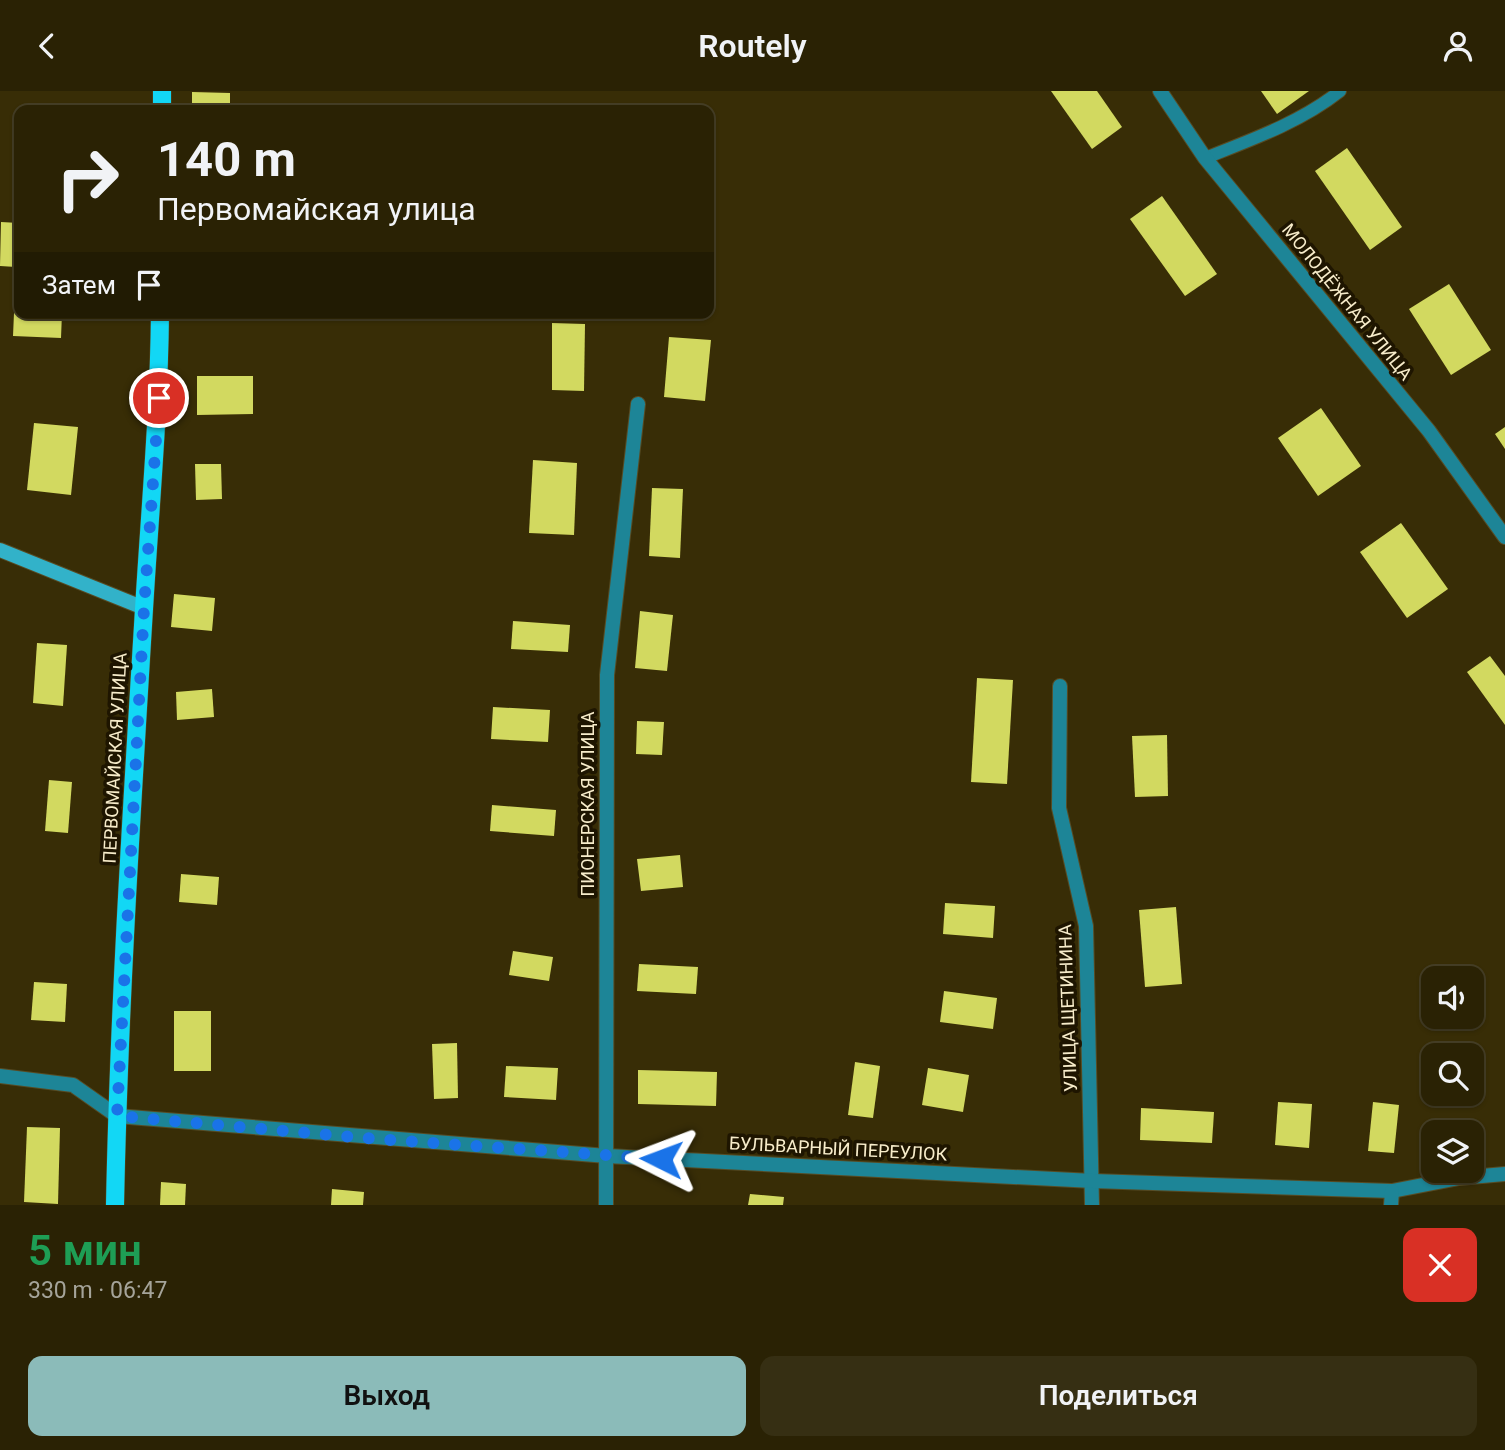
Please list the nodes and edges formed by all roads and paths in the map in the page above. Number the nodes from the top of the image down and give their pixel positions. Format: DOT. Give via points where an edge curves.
graph roads {
  1 [pos="1160,91"];
  2 [pos="1340,91"];
  3 [pos="1205,158"];
  4 [pos="160,319"];
  5 [pos="638,404"];
  6 [pos="1505,537"];
  7 [pos="0,550"];
  8 [pos="144,608"];
  9 [pos="1060,686"];
  10 [pos="0,1076"];
  11 [pos="117,1116"];
  12 [pos="607,1156"];
  13 [pos="1505,1174"];
  14 [pos="1093,1181"];
  15 [pos="1391,1198"];
  16 [pos="115,1205"];
  17 [pos="606,1205"];
  18 [pos="1092,1205"];
  1 -- 3 [label="street, МОЛОДЁЖНАЯ УЛИЦА"];
  2 -- 3 [label="lane" via="1259,136"];
  3 -- 6 [label="street, МОЛОДЁЖНАЯ УЛИЦА" via="1429,431"];
  4 -- 8 [label="main road, ПЕРВОМАЙСКАЯ УЛИЦА"];
  5 -- 12 [label="street, ПИОНЕРСКАЯ УЛИЦА" via="607,675"];
  7 -- 8 [label="street"];
  8 -- 11 [label="main road, ПЕРВОМАЙСКАЯ УЛИЦА"];
  9 -- 14 [label="street, УЛИЦА ЩЕТИНИНА" via="1059,808 1086,926"];
  10 -- 11 [label="street" via="73,1085"];
  11 -- 12 [label="street, БУЛЬВАРНЫЙ ПЕРЕУЛОК"];
  11 -- 16 [label="main road, ПЕРВОМАЙСКАЯ УЛИЦА"];
  12 -- 14 [label="street, БУЛЬВАРНЫЙ ПЕРЕУЛОК"];
  12 -- 17 [label="street, ПИОНЕРСКАЯ УЛИЦА"];
  13 -- 15 [label="street, БУЛЬВАРНЫЙ ПЕРЕУЛОК" via="1459,1178"];
  14 -- 15 [label="street, БУЛЬВАРНЫЙ ПЕРЕУЛОК"];
  14 -- 18 [label="street, УЛИЦА ЩЕТИНИНА"];
}
